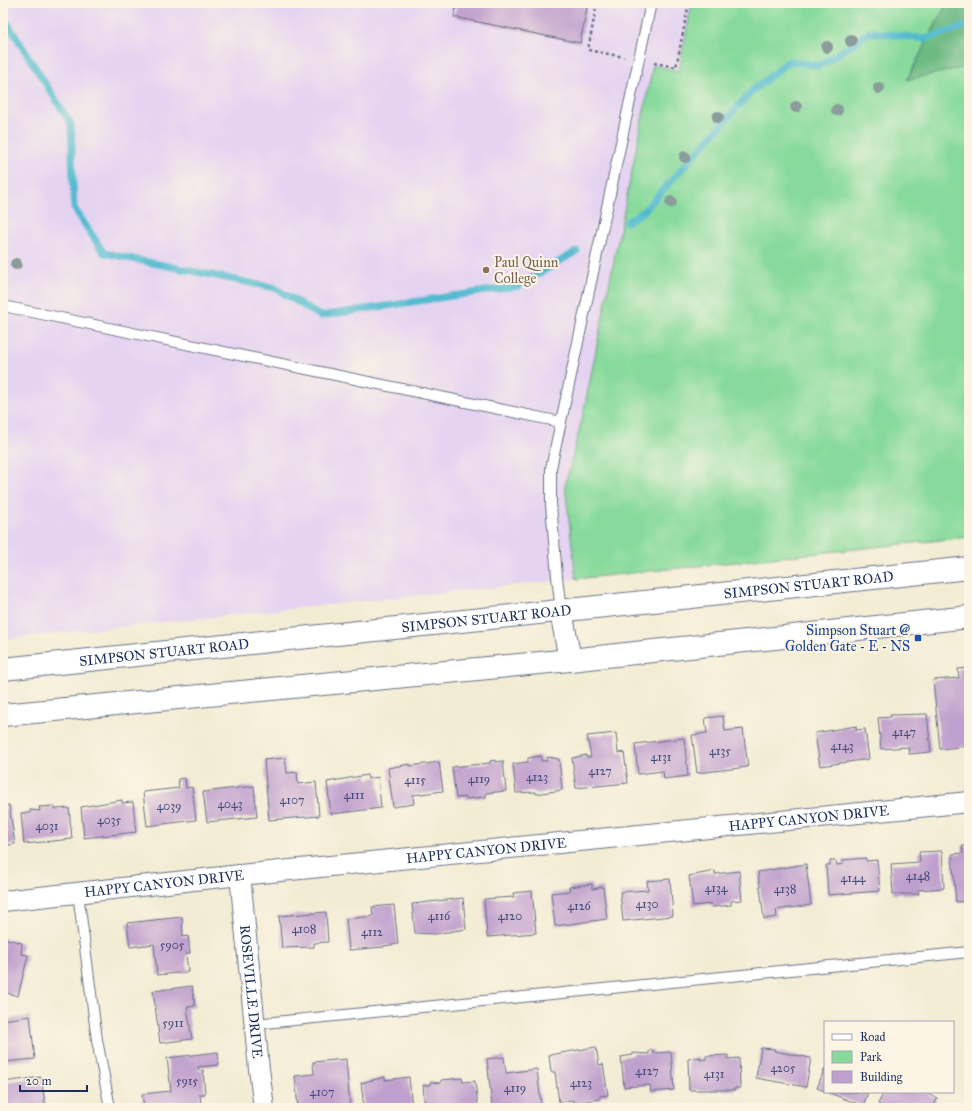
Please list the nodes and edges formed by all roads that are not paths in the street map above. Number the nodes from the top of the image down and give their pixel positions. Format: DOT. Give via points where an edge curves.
graph roads {
  1 [pos="651,3"];
  2 [pos="3,306"];
  3 [pos="561,422"];
  4 [pos="969,568"];
  5 [pos="561,611"];
  6 [pos="969,617"];
  7 [pos="570,660"];
  8 [pos="3,669"];
  9 [pos="3,715"];
  10 [pos="969,802"];
  11 [pos="240,875"];
  12 [pos="78,893"];
  13 [pos="3,902"];
  14 [pos="969,952"];
  15 [pos="255,1024"];
  16 [pos="110,1108"];
  17 [pos="264,1108"];
  1 -- 3 [label="lane"];
  2 -- 3 [label="lane"];
  3 -- 5 [label="lane" via="551,468 551,504"];
  4 -- 5 [label="main road, SIMPSON STUART ROAD"];
  5 -- 7 [label="main road"];
  5 -- 8 [label="main road, SIMPSON STUART ROAD"];
  6 -- 7 [label="main road"];
  7 -- 9 [label="main road"];
  10 -- 11 [label="street, HAPPY CANYON DRIVE"];
  11 -- 12 [label="street, HAPPY CANYON DRIVE"];
  11 -- 15 [label="street, ROSEVILLE DRIVE"];
  12 -- 13 [label="street, HAPPY CANYON DRIVE"];
  12 -- 16 [label="lane" via="97,1040"];
  14 -- 15 [label="lane"];
  15 -- 17 [label="street, ROSEVILLE DRIVE"];
}
